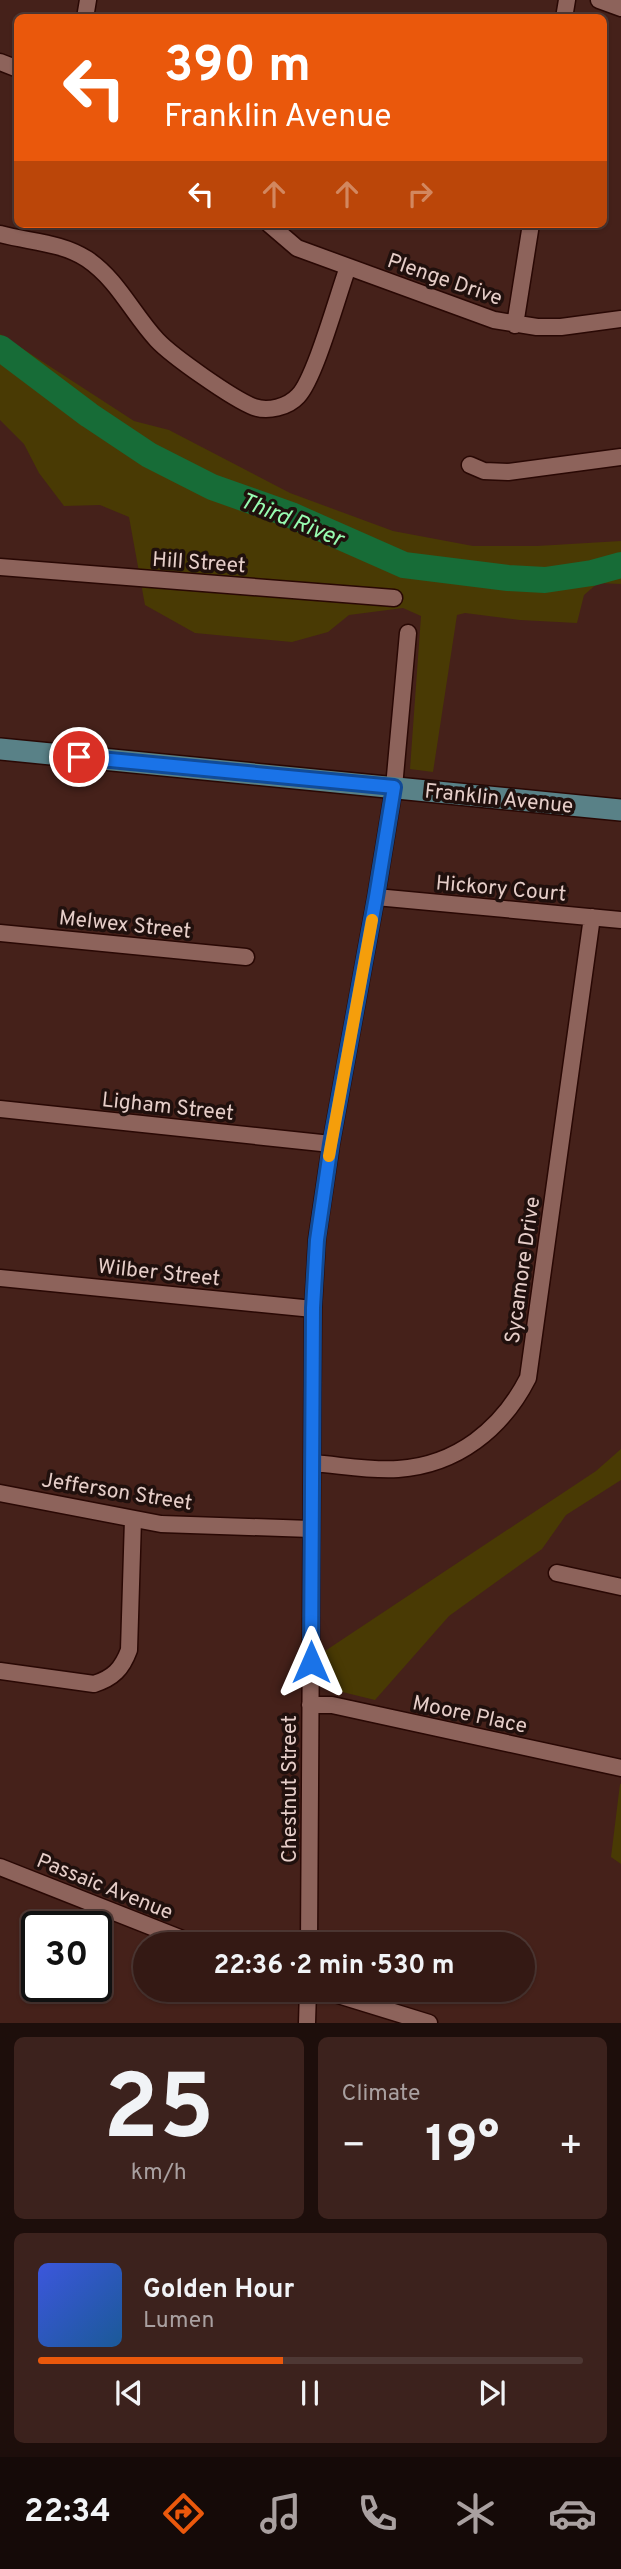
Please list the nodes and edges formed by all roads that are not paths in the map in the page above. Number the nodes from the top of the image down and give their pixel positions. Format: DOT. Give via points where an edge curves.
graph roads {
  1 [pos="599,0"];
  2 [pos="621,8"];
  3 [pos="274,228"];
  4 [pos="530,228"];
  5 [pos="0,234"];
  6 [pos="348,267"];
  7 [pos="621,319"];
  8 [pos="515,325"];
  9 [pos="621,457"];
  10 [pos="470,465"];
  11 [pos="0,567"];
  12 [pos="394,598"];
  13 [pos="408,633"];
  14 [pos="0,749"];
  15 [pos="394,787"];
  16 [pos="621,810"];
  17 [pos="376,897"];
  18 [pos="592,917"];
  19 [pos="621,920"];
  20 [pos="0,933"];
  21 [pos="246,957"];
  22 [pos="0,1109"];
  23 [pos="331,1144"];
  24 [pos="0,1278"];
  25 [pos="313,1308"];
  26 [pos="312,1463"];
  27 [pos="0,1493"];
  28 [pos="133,1519"];
  29 [pos="311,1529"];
  30 [pos="558,1573"];
  31 [pos="621,1587"];
  32 [pos="0,1671"];
  33 [pos="310,1705"];
  34 [pos="621,1768"];
  35 [pos="0,1867"];
  36 [pos="165,1932"];
  37 [pos="309,1932"];
  38 [pos="308,2002"];
  39 [pos="361,2002"];
  40 [pos="307,2023"];
  41 [pos="429,2023"];
  1 -- 2 [label="street"];
  3 -- 6 [label="street, Plenge Drive" via="297,248"];
  4 -- 8 [label="street"];
  5 -- 6 [label="street" via="85,258 114,283 171,352 241,400 268,409 293,401 307,383"];
  6 -- 8 [label="street, Plenge Drive"];
  7 -- 8 [label="street, Plenge Drive" via="561,327"];
  9 -- 10 [label="street" via="508,471 484,471"];
  11 -- 12 [label="street, Hill Street"];
  13 -- 15 [label="street, Chestnut Street"];
  14 -- 15 [label="main road, Franklin Avenue"];
  15 -- 16 [label="main road, Franklin Avenue"];
  15 -- 17 [label="street, Chestnut Street"];
  17 -- 18 [label="street, Hickory Court"];
  17 -- 23 [label="street, Chestnut Street"];
  18 -- 19 [label="street, Hickory Court"];
  18 -- 26 [label="street, Sycamore Drive" via="528,1378 521,1392 492,1429 439,1461 394,1469"];
  20 -- 21 [label="street, Melwex Street"];
  22 -- 23 [label="street, Ligham Street"];
  23 -- 25 [label="street, Chestnut Street"];
  24 -- 25 [label="street, Wilber Street"];
  25 -- 26 [label="street, Chestnut Street"];
  26 -- 29 [label="street, Chestnut Street"];
  27 -- 28 [label="street, Jefferson Street"];
  28 -- 29 [label="street, Jefferson Street"];
  28 -- 32 [label="street" via="129,1650 117,1673 94,1684"];
  29 -- 33 [label="street, Chestnut Street"];
  30 -- 31 [label="street"];
  33 -- 34 [label="street, Moore Place" via="332,1705"];
  33 -- 37 [label="street, Chestnut Street"];
  35 -- 36 [label="street, Passaic Avenue"];
  38 -- 40 [label="street"];
  39 -- 41 [label="street"];
}
